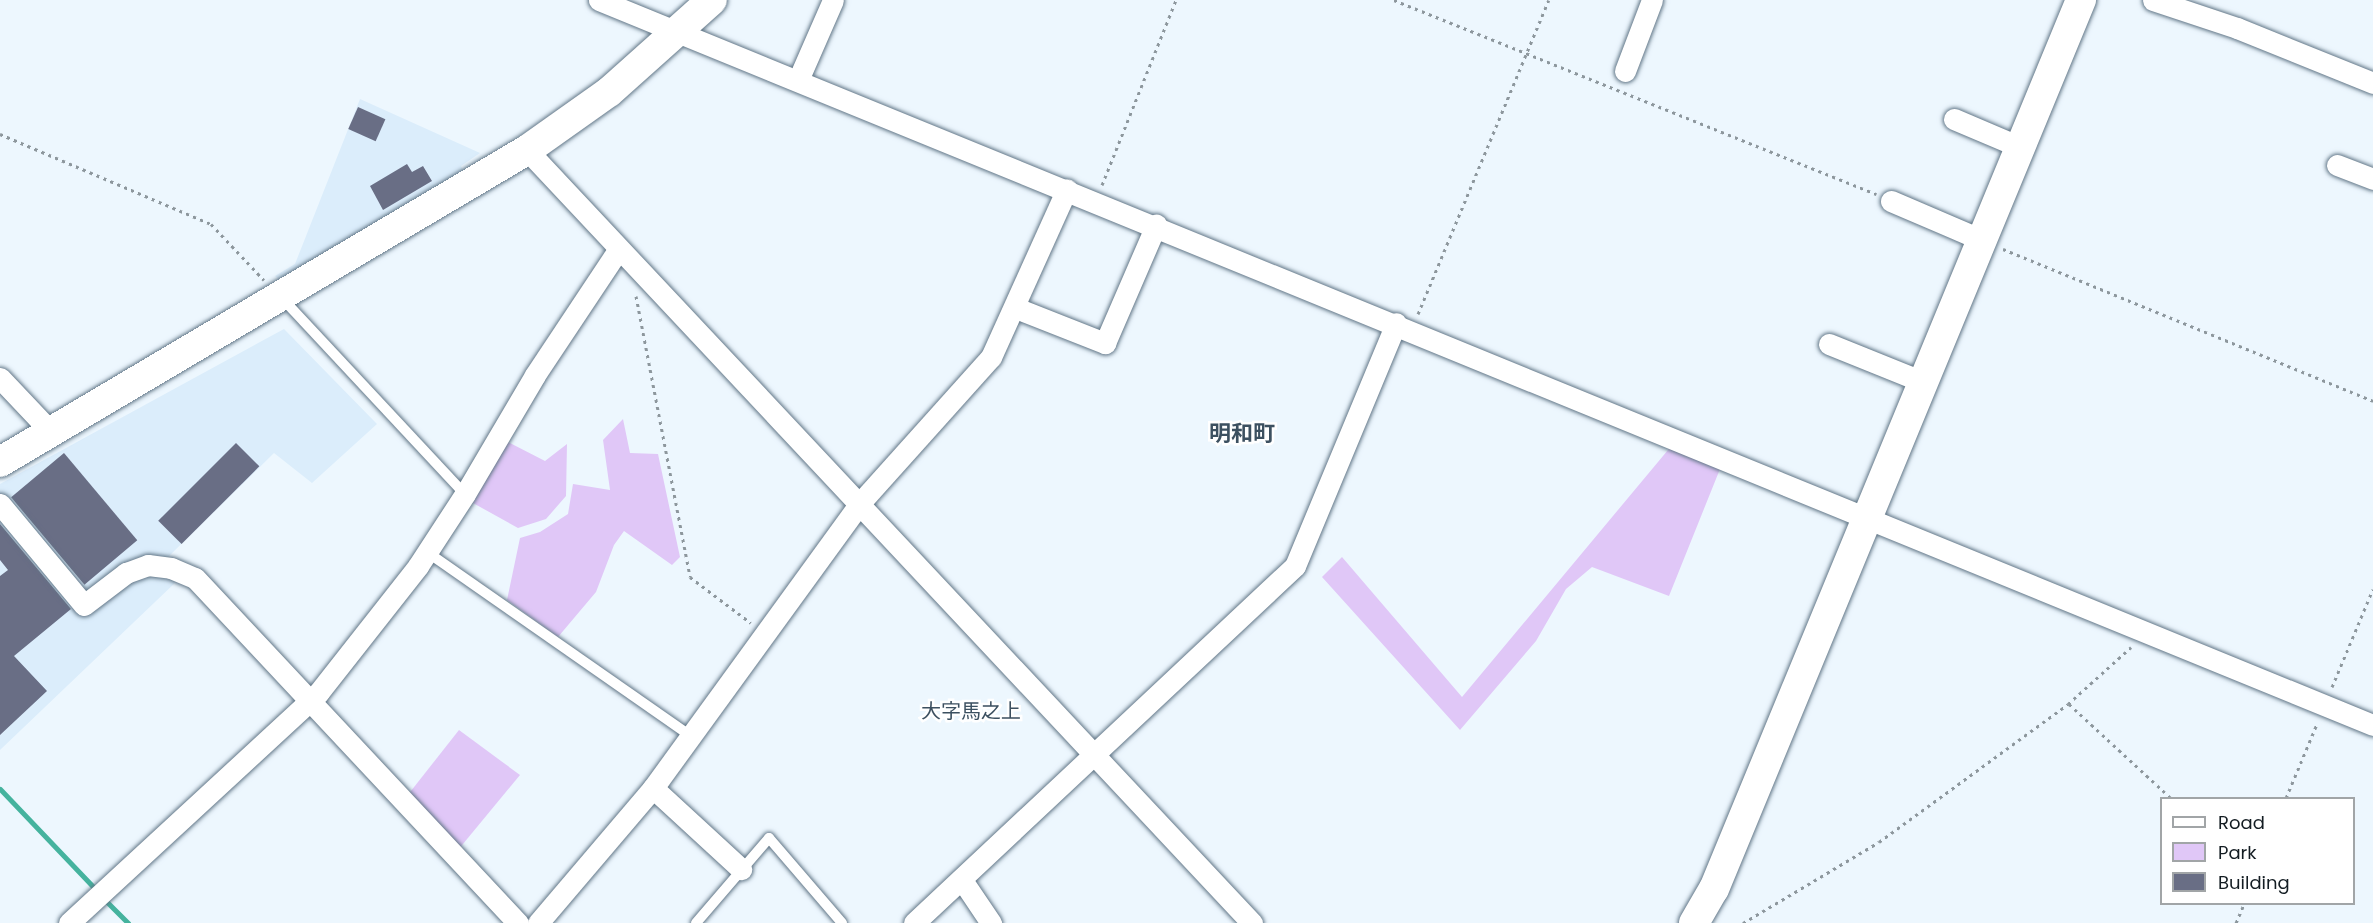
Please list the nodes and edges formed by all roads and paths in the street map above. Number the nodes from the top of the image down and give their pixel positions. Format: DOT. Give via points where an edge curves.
graph roads {
  1 [pos="599,0"];
  2 [pos="712,0"];
  3 [pos="832,0"];
  4 [pos="1176,0"];
  5 [pos="1394,0"];
  6 [pos="1549,0"];
  7 [pos="1652,0"];
  8 [pos="2081,0"];
  9 [pos="2153,0"];
  10 [pos="681,32"];
  11 [pos="1527,54"];
  12 [pos="802,71"];
  13 [pos="1624,71"];
  14 [pos="2373,83"];
  15 [pos="1954,119"];
  16 [pos="0,134"];
  17 [pos="2020,147"];
  18 [pos="527,150"];
  19 [pos="2337,165"];
  20 [pos="2373,179"];
  21 [pos="1066,189"];
  22 [pos="1096,201"];
  23 [pos="1891,201"];
  24 [pos="1156,225"];
  25 [pos="1982,240"];
  26 [pos="624,256"];
  27 [pos="279,296"];
  28 [pos="1016,308"];
  29 [pos="1404,326"];
  30 [pos="1829,344"];
  31 [pos="0,378"];
  32 [pos="1923,382"];
  33 [pos="2373,401"];
  34 [pos="51,432"];
  35 [pos="0,462"];
  36 [pos="465,494"];
  37 [pos="860,503"];
  38 [pos="0,504"];
  39 [pos="1867,518"];
  40 [pos="427,552"];
  41 [pos="2373,589"];
  42 [pos="2144,632"];
  43 [pos="764,633"];
  44 [pos="307,700"];
  45 [pos="2068,704"];
  46 [pos="2325,705"];
  47 [pos="2373,725"];
  48 [pos="691,736"];
  49 [pos="1093,753"];
  50 [pos="653,788"];
  51 [pos="2171,797"];
  52 [pos="2286,797"];
  53 [pos="741,870"];
  54 [pos="962,880"];
  55 [pos="2243,905"];
  56 [pos="69,923"];
  57 [pos="518,923"];
  58 [pos="538,923"];
  59 [pos="696,923"];
  60 [pos="842,923"];
  61 [pos="914,923"];
  62 [pos="991,923"];
  63 [pos="1252,923"];
  64 [pos="1694,923"];
  65 [pos="1743,923"];
  66 [pos="2236,923"];
  1 -- 10 [label="street"];
  2 -- 10 [label="street"];
  3 -- 12 [label="street"];
  4 -- 22 [label="path"];
  5 -- 11 [label="path"];
  6 -- 11 [label="path"];
  7 -- 13 [label="street"];
  8 -- 17 [label="street"];
  9 -- 14 [label="street" via="2237,28"];
  10 -- 18 [label="street" via="609,92"];
  10 -- 21 [label="street"];
  11 -- 23 [label="path"];
  11 -- 29 [label="path"];
  15 -- 17 [label="street"];
  16 -- 27 [label="path" via="211,224"];
  17 -- 25 [label="street"];
  18 -- 26 [label="street"];
  18 -- 27 [label="street"];
  19 -- 20 [label="street"];
  21 -- 22 [label="street"];
  21 -- 28 [label="street"];
  22 -- 24 [label="street"];
  23 -- 25 [label="street"];
  24 -- 28 [label="street" via="1105,343"];
  24 -- 29 [label="street"];
  25 -- 32 [label="street"];
  25 -- 33 [label="path"];
  26 -- 36 [label="street" via="535,375"];
  26 -- 37 [label="street"];
  26 -- 43 [label="path" via="690,577"];
  27 -- 34 [label="street"];
  27 -- 36 [label="lane"];
  28 -- 37 [label="street" via="991,357"];
  29 -- 39 [label="street"];
  29 -- 49 [label="street" via="1294,566"];
  30 -- 32 [label="street"];
  31 -- 34 [label="street"];
  32 -- 39 [label="street"];
  34 -- 35 [label="street"];
  36 -- 40 [label="street"];
  37 -- 43 [label="street"];
  37 -- 49 [label="street"];
  38 -- 44 [label="street" via="84,604 126,573 148,565 171,568 195,578"];
  39 -- 42 [label="street"];
  39 -- 64 [label="street" via="1714,890"];
  40 -- 44 [label="street" via="319,692"];
  40 -- 48 [label="lane"];
  41 -- 46 [label="path"];
  42 -- 45 [label="path"];
  42 -- 46 [label="street"];
  43 -- 48 [label="street"];
  44 -- 56 [label="street"];
  44 -- 57 [label="street"];
  45 -- 51 [label="path"];
  45 -- 65 [label="path" via="1879,842"];
  46 -- 47 [label="street"];
  46 -- 52 [label="path"];
  48 -- 50 [label="street"];
  49 -- 54 [label="street"];
  49 -- 63 [label="street"];
  50 -- 53 [label="street"];
  50 -- 58 [label="street"];
  53 -- 59 [label="lane"];
  53 -- 60 [label="lane" via="770,838"];
  54 -- 61 [label="street"];
  54 -- 62 [label="street"];
  55 -- 66 [label="path"];
}
